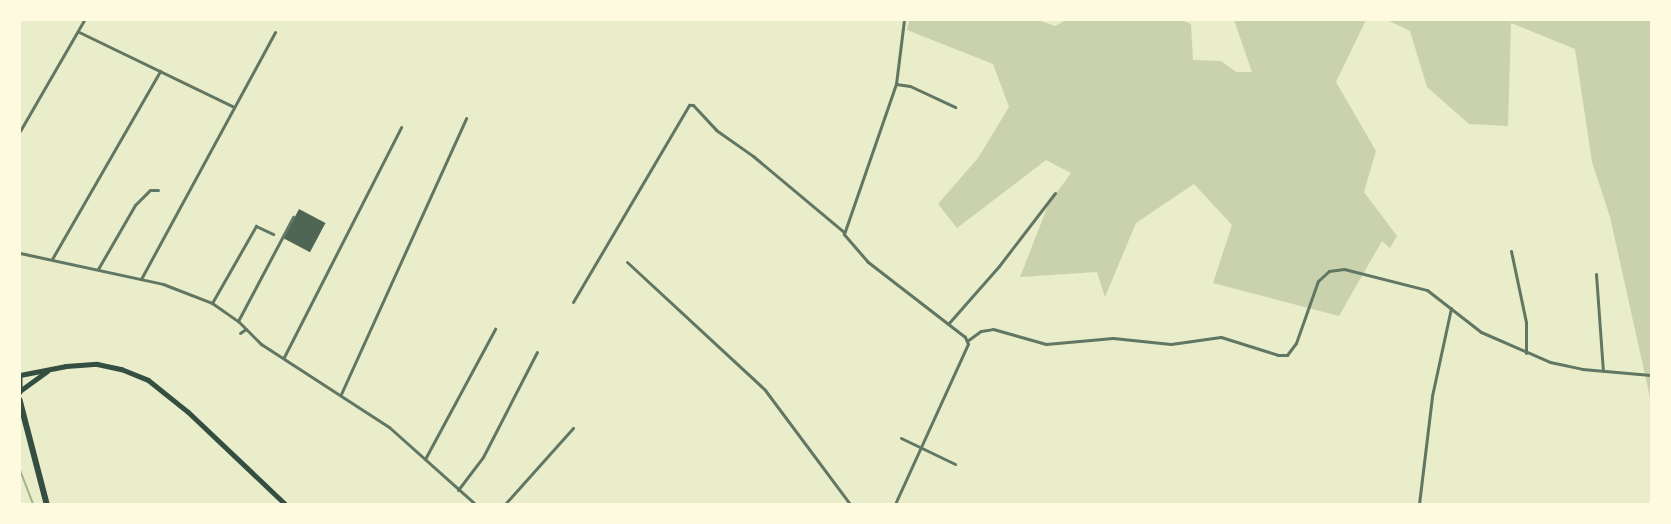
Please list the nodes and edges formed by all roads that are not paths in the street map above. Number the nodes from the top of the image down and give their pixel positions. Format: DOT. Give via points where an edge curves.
graph roads {
  1 [pos="84,20"];
  2 [pos="904,20"];
  3 [pos="79,32"];
  4 [pos="275,32"];
  5 [pos="160,71"];
  6 [pos="896,84"];
  7 [pos="234,107"];
  8 [pos="955,107"];
  9 [pos="466,118"];
  10 [pos="401,127"];
  11 [pos="20,131"];
  12 [pos="158,190"];
  13 [pos="1055,193"];
  14 [pos="293,217"];
  15 [pos="844,232"];
  16 [pos="272,234"];
  17 [pos="1511,251"];
  18 [pos="20,253"];
  19 [pos="52,259"];
  20 [pos="627,262"];
  21 [pos="98,270"];
  22 [pos="1596,274"];
  23 [pos="141,279"];
  24 [pos="572,302"];
  25 [pos="212,303"];
  26 [pos="1451,308"];
  27 [pos="238,321"];
  28 [pos="948,324"];
  29 [pos="246,329"];
  30 [pos="495,329"];
  31 [pos="240,334"];
  32 [pos="967,341"];
  33 [pos="537,352"];
  34 [pos="1526,353"];
  35 [pos="284,357"];
  36 [pos="52,368"];
  37 [pos="1603,371"];
  38 [pos="20,375"];
  39 [pos="1651,375"];
  40 [pos="20,379"];
  41 [pos="21,391"];
  42 [pos="341,394"];
  43 [pos="20,400"];
  44 [pos="20,419"];
  45 [pos="25,426"];
  46 [pos="573,428"];
  47 [pos="901,438"];
  48 [pos="921,448"];
  49 [pos="425,459"];
  50 [pos="955,464"];
  51 [pos="458,490"];
  52 [pos="47,504"];
  53 [pos="285,504"];
  54 [pos="475,504"];
  55 [pos="504,504"];
  56 [pos="850,504"];
  57 [pos="895,504"];
  58 [pos="1420,504"];
  1 -- 3 [label="street"];
  2 -- 6 [label="street"];
  3 -- 5 [label="street"];
  3 -- 11 [label="street"];
  4 -- 7 [label="street"];
  5 -- 7 [label="street"];
  5 -- 19 [label="street"];
  6 -- 8 [label="street" via="910,86"];
  6 -- 15 [label="street"];
  7 -- 23 [label="street"];
  9 -- 42 [label="street"];
  10 -- 35 [label="street"];
  12 -- 21 [label="street" via="150,190 134,205"];
  13 -- 28 [label="street"];
  14 -- 27 [label="street"];
  15 -- 24 [label="street" via="753,156 716,130 693,105 689,105"];
  15 -- 28 [label="street" via="868,262"];
  16 -- 25 [label="street" via="256,226"];
  17 -- 34 [label="street" via="1526,322"];
  18 -- 19 [label="street"];
  19 -- 21 [label="street"];
  20 -- 56 [label="street" via="766,390"];
  21 -- 23 [label="street"];
  22 -- 37 [label="street"];
  23 -- 25 [label="street"];
  25 -- 27 [label="street"];
  26 -- 32 [label="street" via="1420,286 1334,269 1318,281 1296,342 1287,355 1278,356 1221,337 1170,344 1113,338 1046,344 993,329 981,331"];
  26 -- 34 [label="street" via="1481,332"];
  26 -- 58 [label="street" via="1432,396"];
  27 -- 29 [label="street"];
  28 -- 32 [label="street"];
  29 -- 31 [label="street"];
  29 -- 35 [label="street" via="261,344"];
  30 -- 49 [label="street"];
  32 -- 48 [label="street"];
  33 -- 51 [label="street" via="483,457"];
  34 -- 37 [label="street" via="1576,368"];
  35 -- 42 [label="street"];
  36 -- 38 [label="main road"];
  36 -- 41 [label="main road"];
  36 -- 53 [label="main road" via="97,364 148,380 188,412"];
  37 -- 39 [label="street"];
  40 -- 41 [label="main road"];
  42 -- 49 [label="street"];
  43 -- 45 [label="main road"];
  44 -- 45 [label="main road"];
  45 -- 52 [label="main road"];
  46 -- 55 [label="street"];
  47 -- 48 [label="street"];
  48 -- 50 [label="street"];
  48 -- 57 [label="street"];
  49 -- 51 [label="street"];
  51 -- 54 [label="street"];
}
